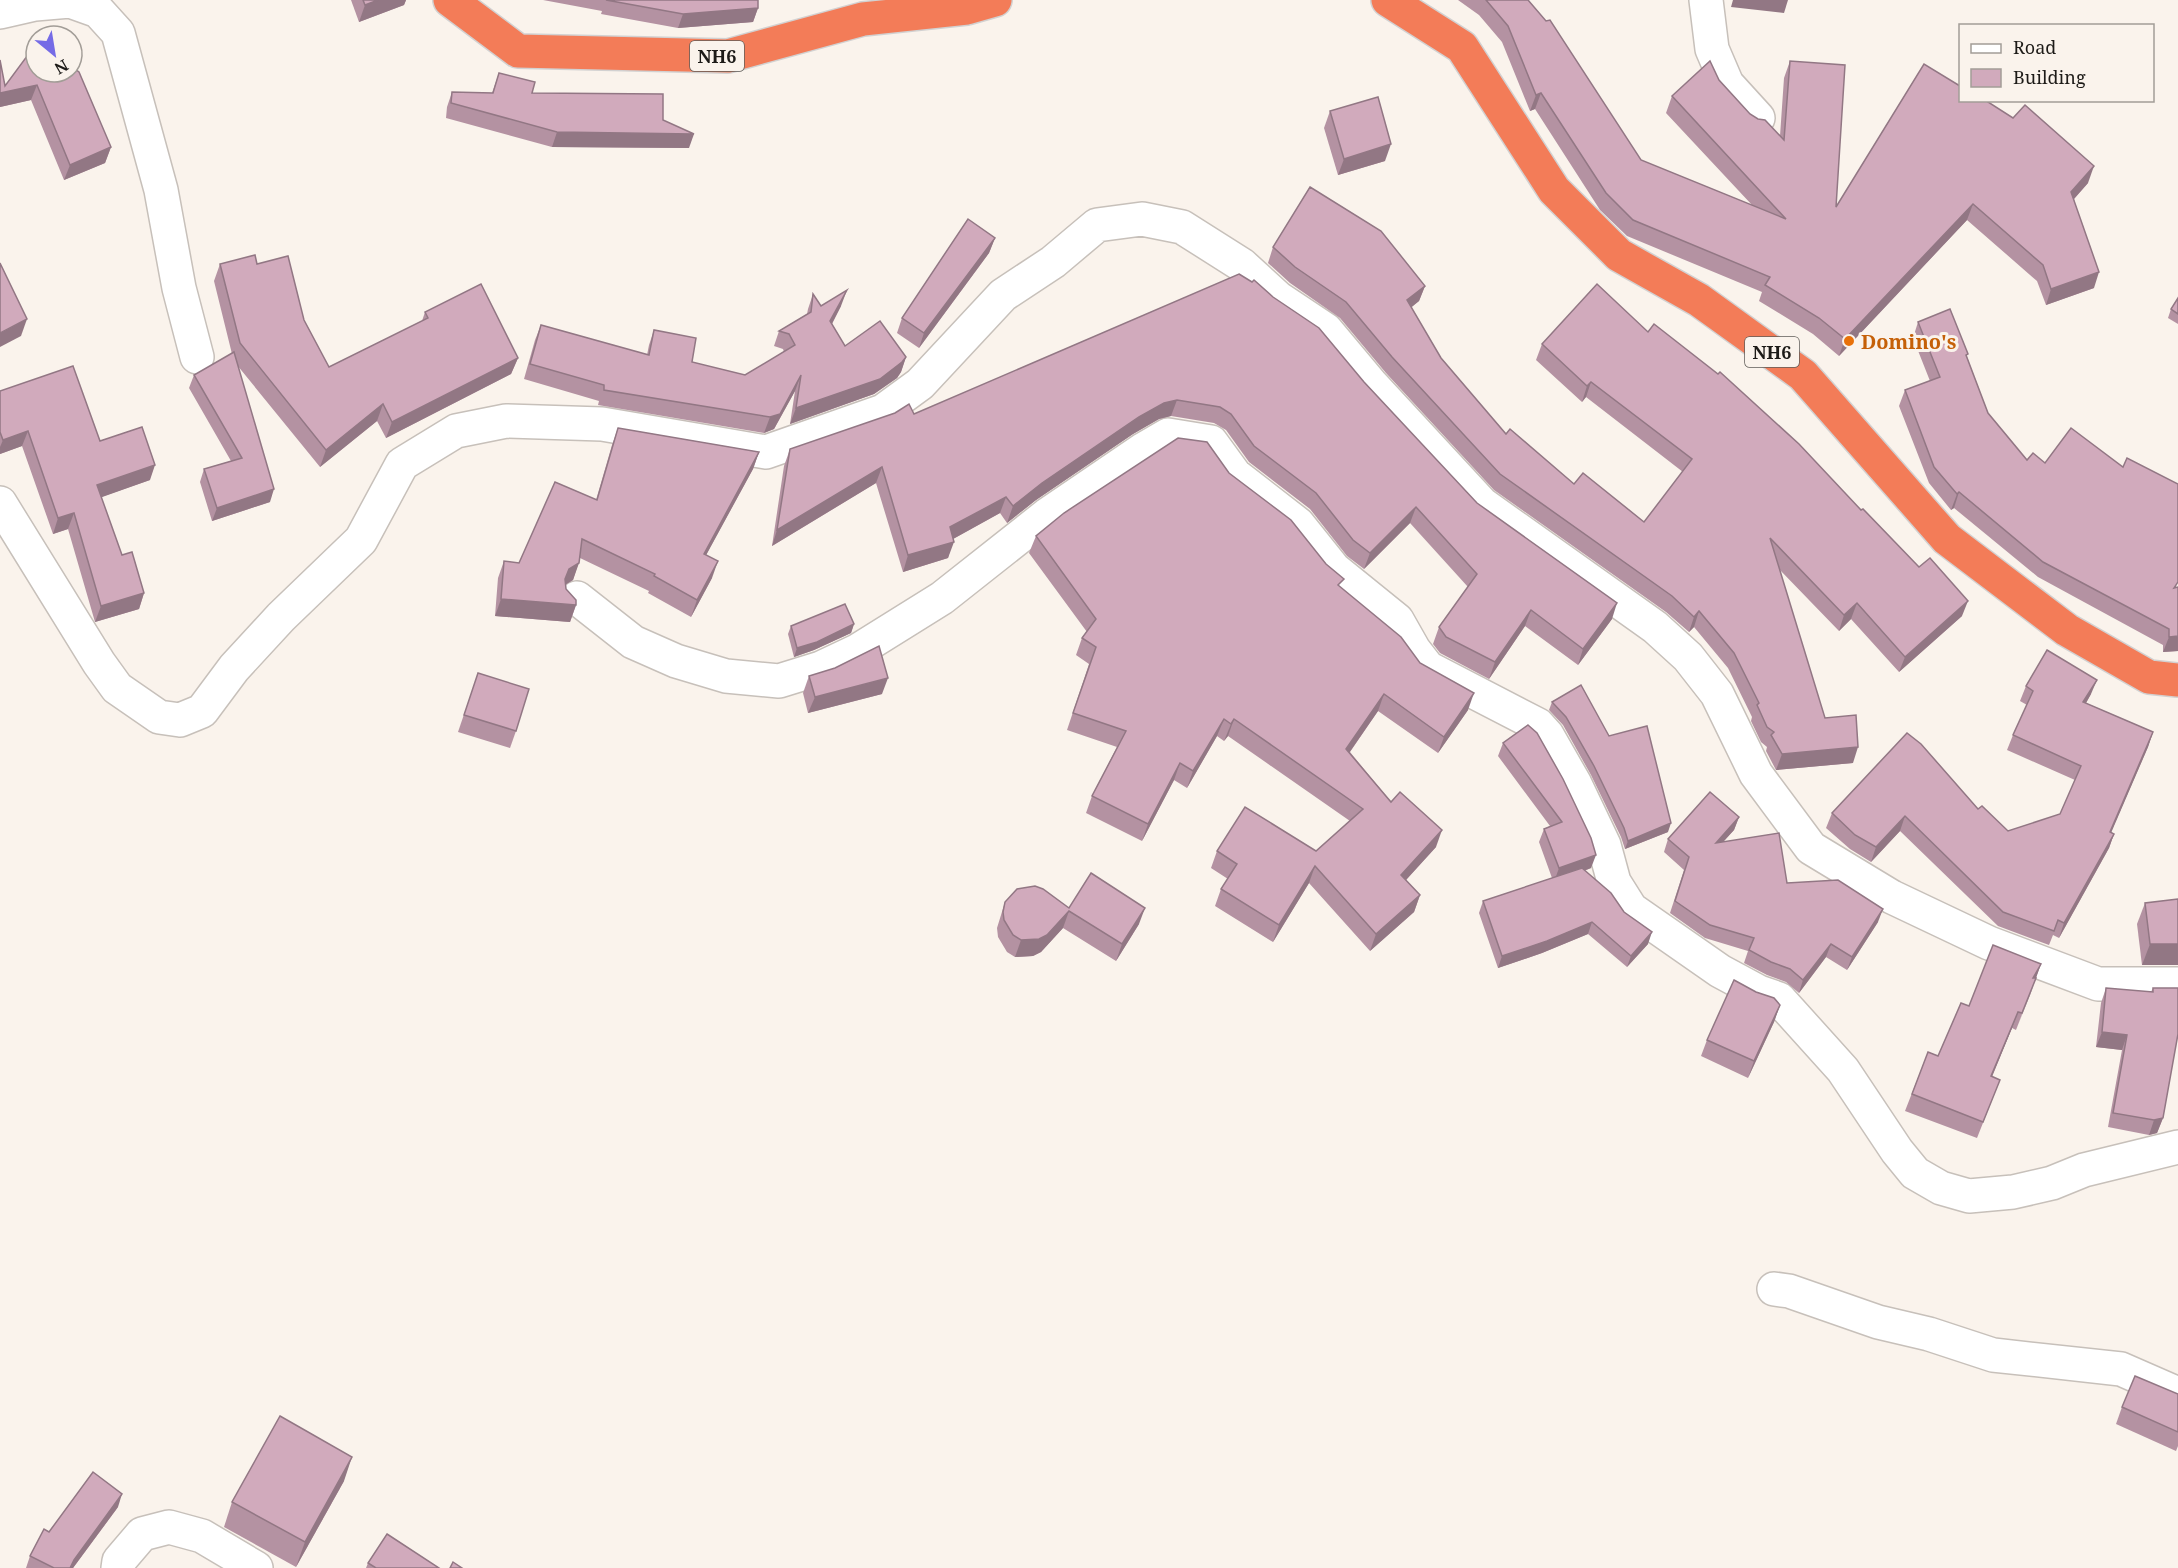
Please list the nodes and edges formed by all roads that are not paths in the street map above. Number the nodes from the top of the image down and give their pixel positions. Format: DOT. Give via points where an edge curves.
graph roads {
  1 [pos="450,0"];
  2 [pos="995,0"];
  3 [pos="1388,0"];
  4 [pos="1706,0"];
  5 [pos="99,6"];
  6 [pos="0,12"];
  7 [pos="1758,118"];
  8 [pos="197,357"];
  9 [pos="0,503"];
  10 [pos="577,598"];
  11 [pos="2178,680"];
  12 [pos="2178,984"];
  13 [pos="2178,1147"];
  14 [pos="1774,1289"];
  15 [pos="2178,1394"];
  16 [pos="118,1568"];
  17 [pos="256,1568"];
  1 -- 2 [label="highway, NH6" via="518,51 728,56 863,20 967,8"];
  3 -- 11 [label="highway, NH6" via="1462,47 1554,190 1619,255 1700,300 1803,375 1947,539 2067,630 2149,677"];
  4 -- 7 [label="street" via="1712,49 1727,84"];
  5 -- 6 [label="street" via="70,1"];
  5 -- 8 [label="street" via="118,33 161,190 179,288"];
  9 -- 12 [label="street" via="117,688 159,717 180,720 202,711 234,668 281,617 361,540 402,464 456,431 506,421 602,424 766,452 883,411 920,384 1003,295 1053,262 1098,225 1142,219 1182,227 1242,265 1278,298 1326,330 1482,504 1655,627 1688,657 1717,694 1756,774 1811,848 1892,897 1989,943 2087,980 2098,984"];
  10 -- 13 [label="street" via="633,642 676,661 726,676 779,681 857,651 942,598 1047,515 1168,435 1211,442 1235,475 1298,524 1334,569 1397,620 1428,668 1538,725 1575,784 1604,845 1614,882 1631,909 1720,971 1779,999 1843,1070 1915,1173 1941,1188 1969,1197 2052,1183 2084,1170"];
  14 -- 15 [label="street" via="1993,1355 2121,1369"];
  16 -- 17 [label="street" via="119,1561 142,1534 169,1527 202,1536"];
}
